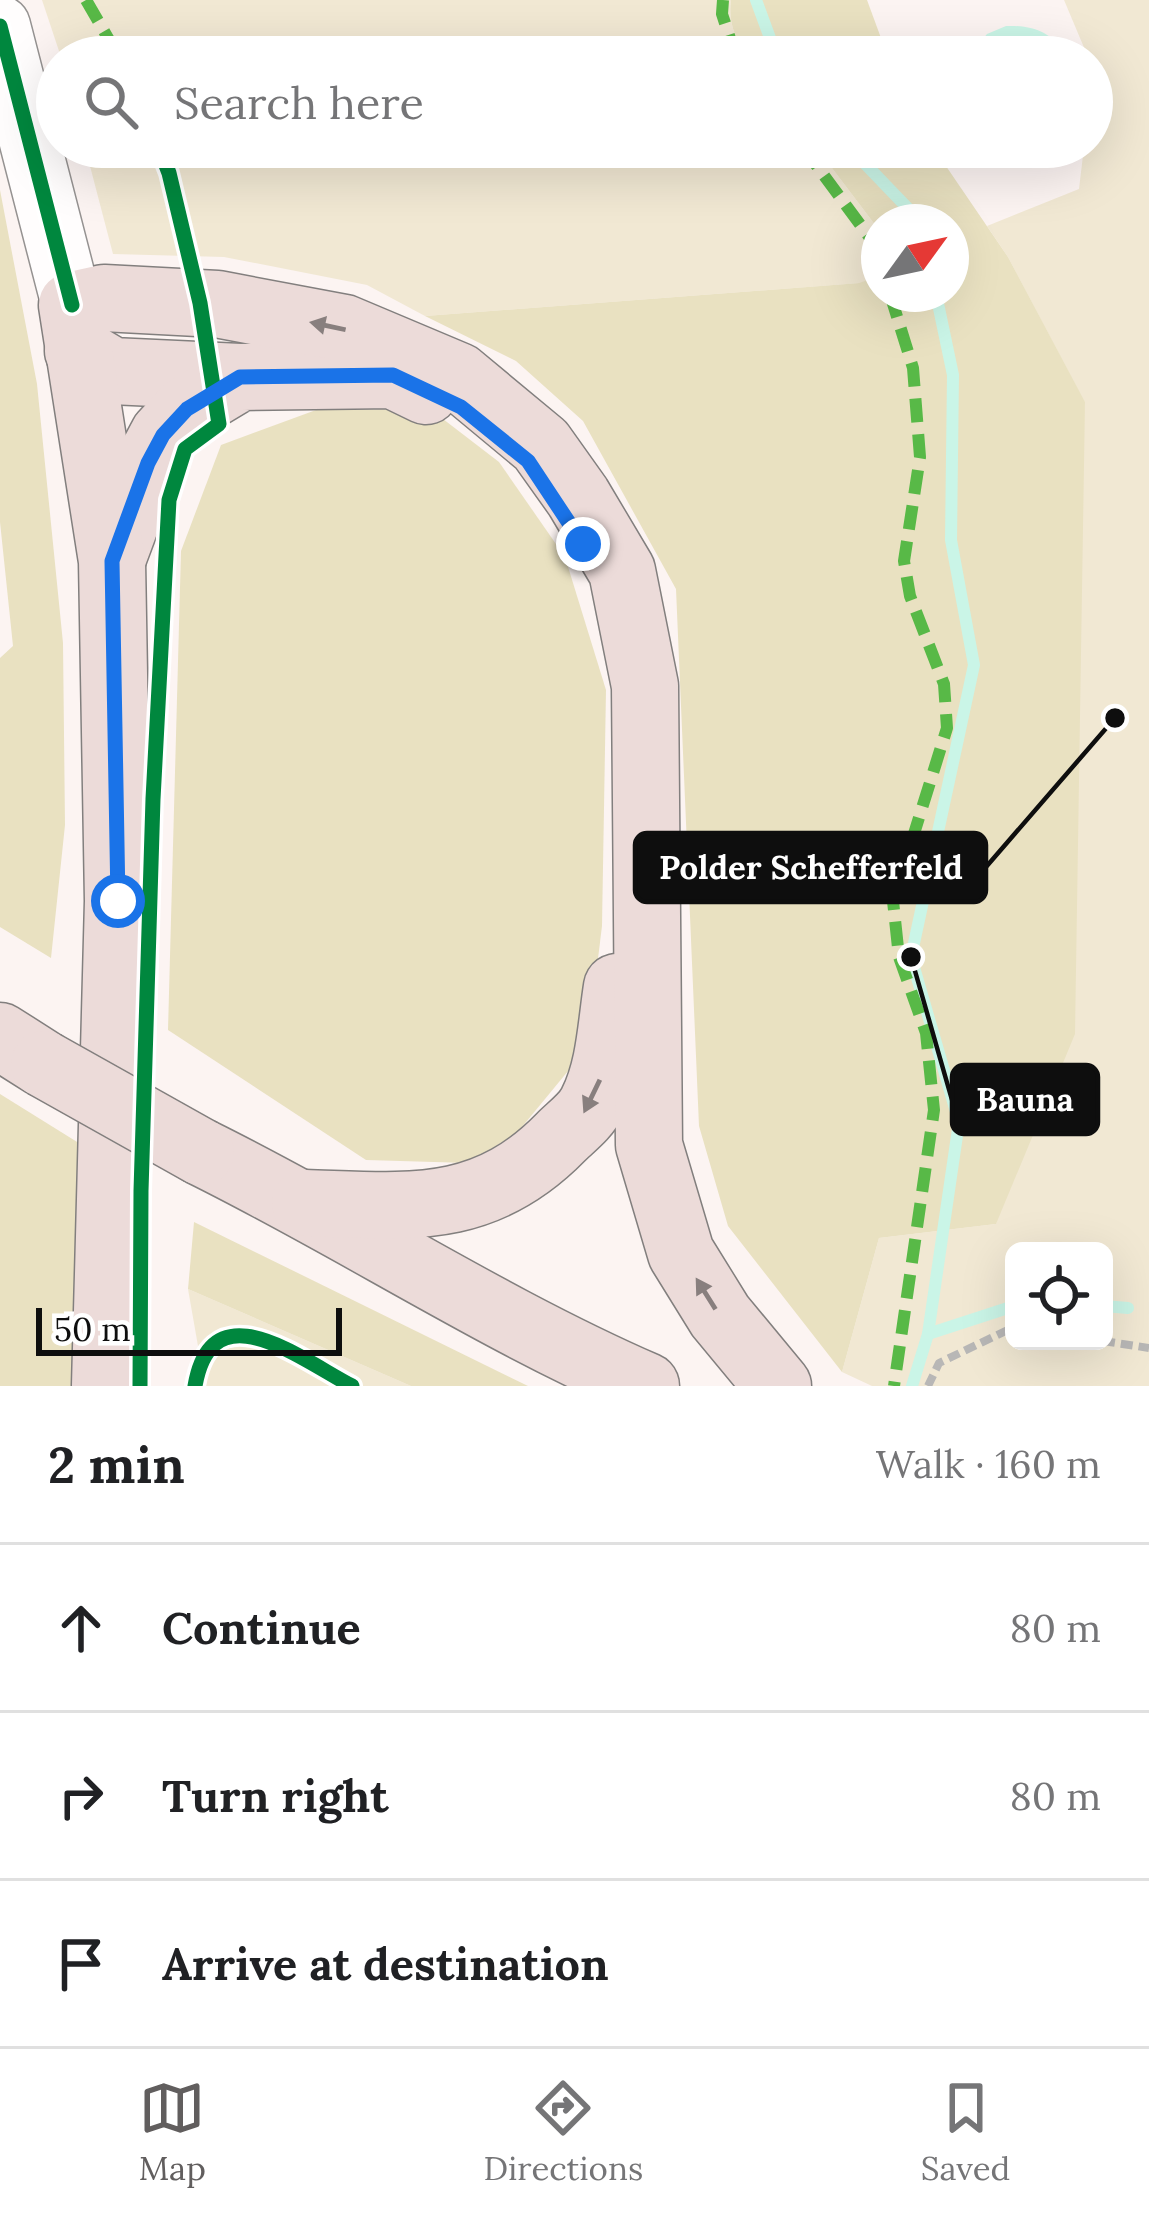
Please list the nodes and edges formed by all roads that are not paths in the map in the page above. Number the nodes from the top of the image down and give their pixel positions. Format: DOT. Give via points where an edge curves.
graph roads {
  1 [pos="0,26"];
  2 [pos="75,328"];
  3 [pos="240,377"];
  4 [pos="112,561"];
  5 [pos="22,1050"];
  6 [pos="305,1203"];
  7 [pos="105,1386"];
  8 [pos="646,1386"];
  9 [pos="778,1386"];
  1 -- 2 [label="street"];
  2 -- 3 [label="main road" via="112,371"];
  2 -- 4 [label="main road"];
  9 -- 2 [label="main road, one-way" via="681,1253 649,1144 645,686 622,571 578,497 541,445 458,376 344,328 217,304 104,298"];
  3 -- 4 [label="main road" via="187,409 163,435"];
  3 -- 6 [label="main road, one-way" via="393,375 461,407 528,461 583,544 618,650 626,773 619,967 607,1062 591,1106 542,1156 488,1191 421,1206"];
  4 -- 7 [label="main road" via="118,901"];
  5 -- 6 [label="main road, bridge"];
  6 -- 8 [label="main road" via="575,1355"];
}
